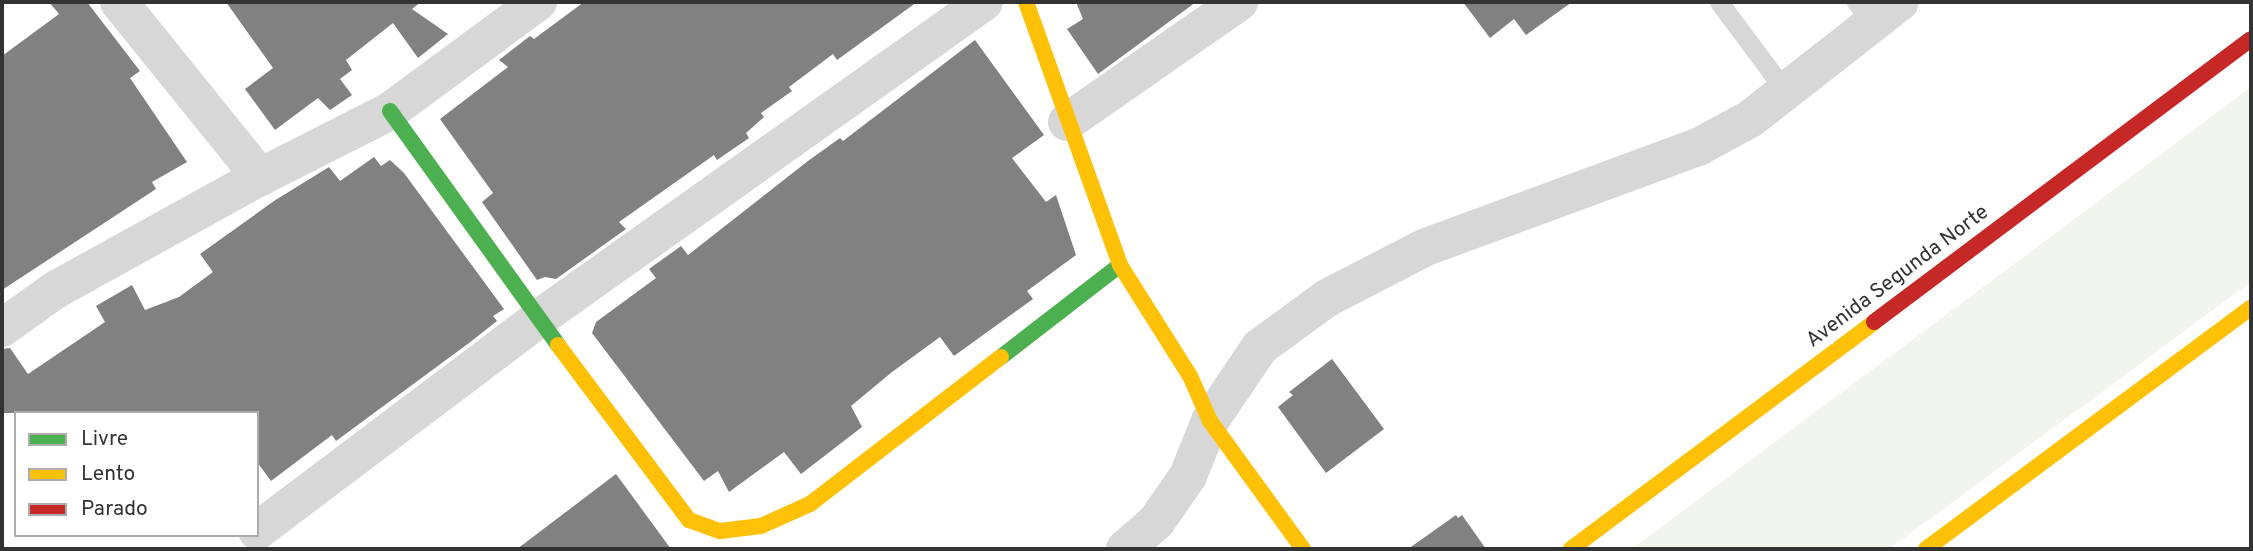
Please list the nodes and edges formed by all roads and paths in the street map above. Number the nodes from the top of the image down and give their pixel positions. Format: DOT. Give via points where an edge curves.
graph roads {
  1 [pos="119,2"];
  2 [pos="538,2"];
  3 [pos="984,2"];
  4 [pos="1026,2"];
  5 [pos="1239,2"];
  6 [pos="1719,2"];
  7 [pos="1876,9"];
  8 [pos="2251,39"];
  9 [pos="1786,92"];
  10 [pos="390,111"];
  11 [pos="1067,122"];
  12 [pos="260,177"];
  13 [pos="1119,265"];
  14 [pos="2251,308"];
  15 [pos="538,319"];
  16 [pos="2,328"];
  17 [pos="1210,421"];
  18 [pos="259,529"];
  19 [pos="248,537"];
  20 [pos="233,549"];
  21 [pos="1125,549"];
  22 [pos="1303,549"];
  23 [pos="1571,549"];
  24 [pos="1926,549"];
  1 -- 12 [label="street"];
  2 -- 10 [label="street"];
  3 -- 15 [label="street"];
  4 -- 11 [label="street"];
  5 -- 11 [label="street"];
  6 -- 9 [label="lane"];
  7 -- 9 [label="street"];
  8 -- 23 [label="street, Avenida Segunda Norte"];
  9 -- 17 [label="street" via="1750,119 1700,146 1426,247 1327,298 1260,347"];
  10 -- 12 [label="street"];
  10 -- 15 [label="street"];
  11 -- 13 [label="street"];
  12 -- 16 [label="street" via="55,290"];
  13 -- 15 [label="street" via="810,504 761,526 720,531 689,520"];
  13 -- 17 [label="street" via="1190,376"];
  14 -- 24 [label="street"];
  15 -- 18 [label="street"];
  17 -- 21 [label="street" via="1188,477 1156,522"];
  17 -- 22 [label="street"];
  19 -- 20 [label="street"];
}
